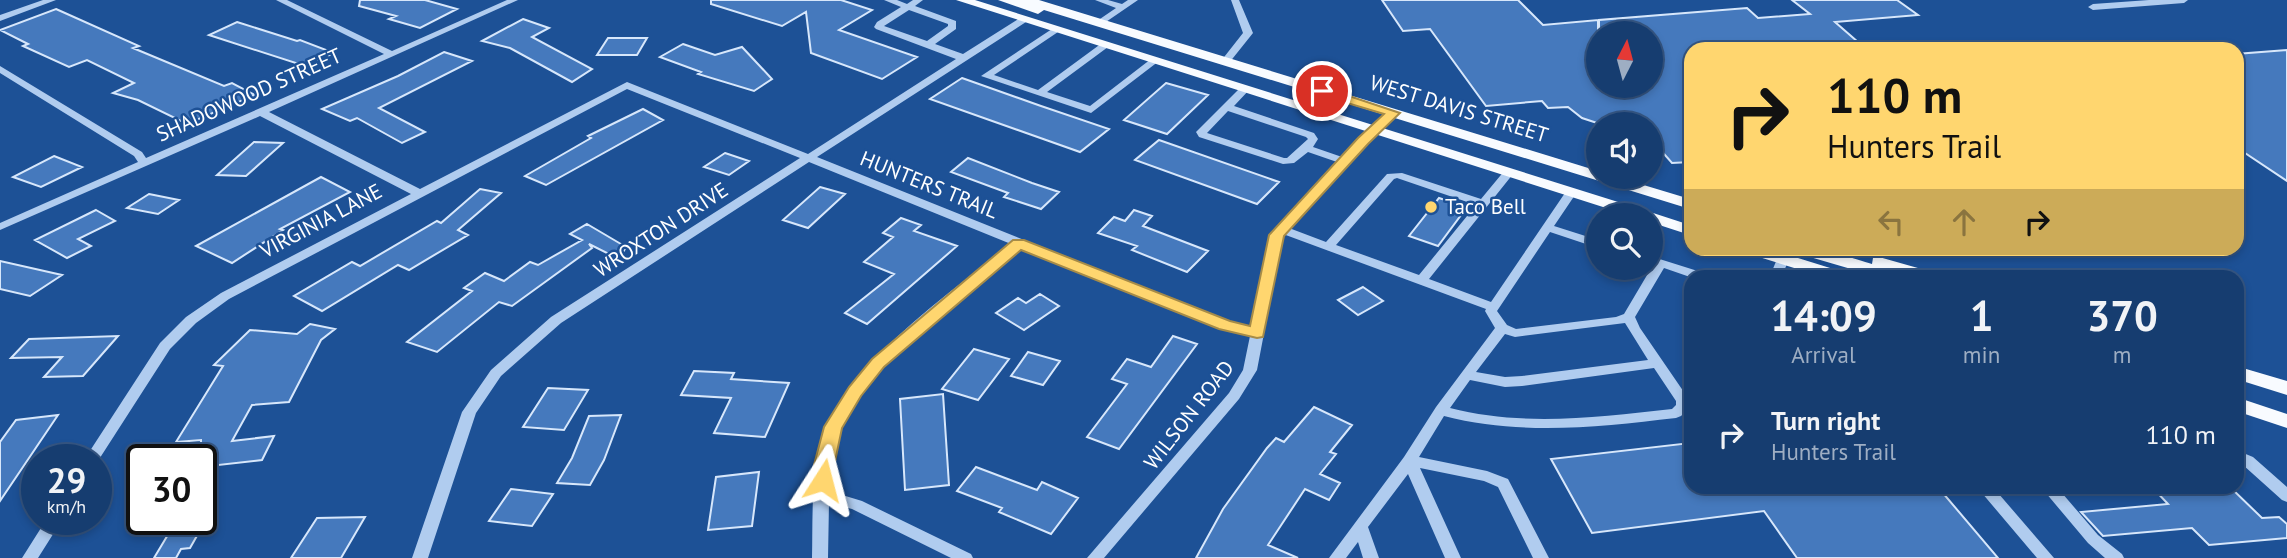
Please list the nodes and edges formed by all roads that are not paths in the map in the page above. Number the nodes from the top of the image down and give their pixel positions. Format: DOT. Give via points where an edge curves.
graph roads {
  1 [pos="52,0"];
  2 [pos="280,0"];
  3 [pos="514,0"];
  4 [pos="888,0"];
  5 [pos="919,0"];
  6 [pos="962,0"];
  7 [pos="1004,0"];
  8 [pos="1026,0"];
  9 [pos="1099,0"];
  10 [pos="1134,0"];
  11 [pos="1235,0"];
  12 [pos="2183,0"];
  13 [pos="906,7"];
  14 [pos="1122,7"];
  15 [pos="2093,7"];
  16 [pos="0,18"];
  17 [pos="1023,20"];
  18 [pos="1100,23"];
  19 [pos="1055,30"];
  20 [pos="1136,34"];
  21 [pos="928,44"];
  22 [pos="1105,45"];
  23 [pos="391,54"];
  24 [pos="964,58"];
  25 [pos="1154,61"];
  26 [pos="1226,61"];
  27 [pos="0,69"];
  28 [pos="627,85"];
  29 [pos="1245,89"];
  30 [pos="1040,93"];
  31 [pos="1227,107"];
  32 [pos="261,112"];
  33 [pos="1394,113"];
  34 [pos="1375,130"];
  35 [pos="1306,148"];
  36 [pos="810,157"];
  37 [pos="1344,161"];
  38 [pos="144,163"];
  39 [pos="1508,172"];
  40 [pos="1586,172"];
  41 [pos="1642,189"];
  42 [pos="1571,192"];
  43 [pos="419,193"];
  44 [pos="1684,202"];
  45 [pos="1606,203"];
  46 [pos="1483,204"];
  47 [pos="1663,221"];
  48 [pos="0,227"];
  49 [pos="1546,227"];
  50 [pos="1684,228"];
  51 [pos="1281,229"];
  52 [pos="1586,240"];
  53 [pos="1019,243"];
  54 [pos="1328,247"];
  55 [pos="1774,256"];
  56 [pos="1787,256"];
  57 [pos="1824,256"];
  58 [pos="1861,256"];
  59 [pos="1783,259"];
  60 [pos="1663,264"];
  61 [pos="1778,270"];
  62 [pos="1818,270"];
  63 [pos="1872,270"];
  64 [pos="1906,270"];
  65 [pos="1684,271"];
  66 [pos="1646,280"];
  67 [pos="1421,281"];
  68 [pos="1493,307"];
  69 [pos="1629,317"];
  70 [pos="1502,328"];
  71 [pos="1257,333"];
  72 [pos="1657,363"];
  73 [pos="1468,375"];
  74 [pos="2244,375"];
  75 [pos="2287,388"];
  76 [pos="2244,407"];
  77 [pos="1441,410"];
  78 [pos="2287,421"];
  79 [pos="101,444"];
  80 [pos="2244,459"];
  81 [pos="1409,461"];
  82 [pos="1990,494"];
  83 [pos="2055,494"];
  84 [pos="822,495"];
  85 [pos="2287,496"];
  86 [pos="1360,526"];
  87 [pos="45,535"];
  88 [pos="30,558"];
  89 [pos="420,558"];
  90 [pos="820,558"];
  91 [pos="965,558"];
  92 [pos="1096,558"];
  93 [pos="1337,558"];
  94 [pos="1371,558"];
  95 [pos="1453,558"];
  96 [pos="1541,558"];
  97 [pos="2046,558"];
  98 [pos="2116,558"];
  1 -- 16 [label="street"];
  2 -- 23 [label="street"];
  3 -- 23 [label="street, SHADOWOOD STREET"];
  4 -- 13 [label="street"];
  5 -- 13 [label="street"];
  6 -- 17 [label="main road"];
  7 -- 20 [label="main road" via="1105,31"];
  8 -- 18 [label="main road, WEST DAVIS STREET"];
  9 -- 14 [label="street"];
  10 -- 14 [label="street"];
  11 -- 26 [label="street" via="1248,33"];
  12 -- 15 [label="street"];
  13 -- 21 [label="street" via="953,23"];
  13 -- 21 [label="street" via="879,27"];
  14 -- 18 [label="street"];
  17 -- 19 [label="main road"];
  17 -- 24 [label="street, WROXTON DRIVE"];
  18 -- 20 [label="main road, WEST DAVIS STREET"];
  19 -- 22 [label="main road"];
  19 -- 30 [label="street" via="986,76"];
  20 -- 26 [label="main road, WEST DAVIS STREET"];
  21 -- 24 [label="street"];
  22 -- 25 [label="main road"];
  22 -- 30 [label="street"];
  23 -- 32 [label="street, SHADOWOOD STREET"];
  24 -- 36 [label="street, WROXTON DRIVE"];
  25 -- 29 [label="main road"];
  25 -- 30 [label="street" via="1091,110"];
  26 -- 33 [label="main road, WEST DAVIS STREET"];
  27 -- 38 [label="street" via="138,154"];
  28 -- 36 [label="street, HUNTERS TRAIL"];
  28 -- 43 [label="street, VIRGINIA LANE"];
  29 -- 31 [label="street"];
  29 -- 34 [label="main road"];
  31 -- 35 [label="street" via="1310,135 1313,139"];
  31 -- 35 [label="street" via="1203,135 1283,162"];
  32 -- 38 [label="street, SHADOWOOD STREET"];
  32 -- 43 [label="street"];
  33 -- 34 [label="street, WILSON ROAD"];
  33 -- 40 [label="main road, WEST DAVIS STREET"];
  34 -- 37 [label="street, WILSON ROAD"];
  34 -- 39 [label="main road"];
  35 -- 37 [label="street"];
  36 -- 53 [label="street, HUNTERS TRAIL"];
  36 -- 89 [label="street, WROXTON DRIVE" via="556,320 496,373 469,412"];
  37 -- 51 [label="street, WILSON ROAD"];
  38 -- 48 [label="street, SHADOWOOD STREET"];
  39 -- 42 [label="main road"];
  39 -- 46 [label="street"];
  41 -- 44 [label="main road, WEST DAVIS STREET"];
  42 -- 45 [label="main road"];
  42 -- 49 [label="street"];
  43 -- 79 [label="street, VIRGINIA LANE" via="225,296 191,320 146,372"];
  46 -- 54 [label="street" via="1391,176"];
  46 -- 67 [label="street"];
  47 -- 50 [label="main road"];
  49 -- 52 [label="street"];
  49 -- 68 [label="street"];
  51 -- 54 [label="street"];
  51 -- 71 [label="street, WILSON ROAD" via="1276,235"];
  53 -- 71 [label="street, HUNTERS TRAIL" via="1225,325"];
  53 -- 84 [label="street" via="878,363 855,391 833,427 823,465"];
  54 -- 67 [label="street"];
  55 -- 59 [label="main road"];
  56 -- 59 [label="main road"];
  57 -- 63 [label="main road"];
  58 -- 64 [label="main road"];
  59 -- 61 [label="street"];
  59 -- 62 [label="main road"];
  60 -- 65 [label="lane"];
  66 -- 69 [label="street"];
  67 -- 68 [label="street"];
  68 -- 70 [label="street"];
  69 -- 70 [label="street" via="1515,333"];
  69 -- 72 [label="street"];
  70 -- 73 [label="street"];
  71 -- 92 [label="street, WILSON ROAD" via="1251,370 1234,396"];
  72 -- 73 [label="street" via="1522,382"];
  72 -- 77 [label="street" via="1683,401 1684,407 1676,413 1518,426 1467,419"];
  73 -- 77 [label="street"];
  74 -- 75 [label="main road"];
  76 -- 78 [label="main road"];
  77 -- 81 [label="street"];
  80 -- 85 [label="street"];
  81 -- 86 [label="street"];
  81 -- 95 [label="street"];
  81 -- 96 [label="street" via="1503,483"];
  82 -- 97 [label="street"];
  83 -- 98 [label="street"];
  84 -- 90 [label="street"];
  84 -- 91 [label="street" via="857,505"];
  86 -- 93 [label="street"];
  86 -- 94 [label="street"];
  87 -- 88 [label="street"];
}
